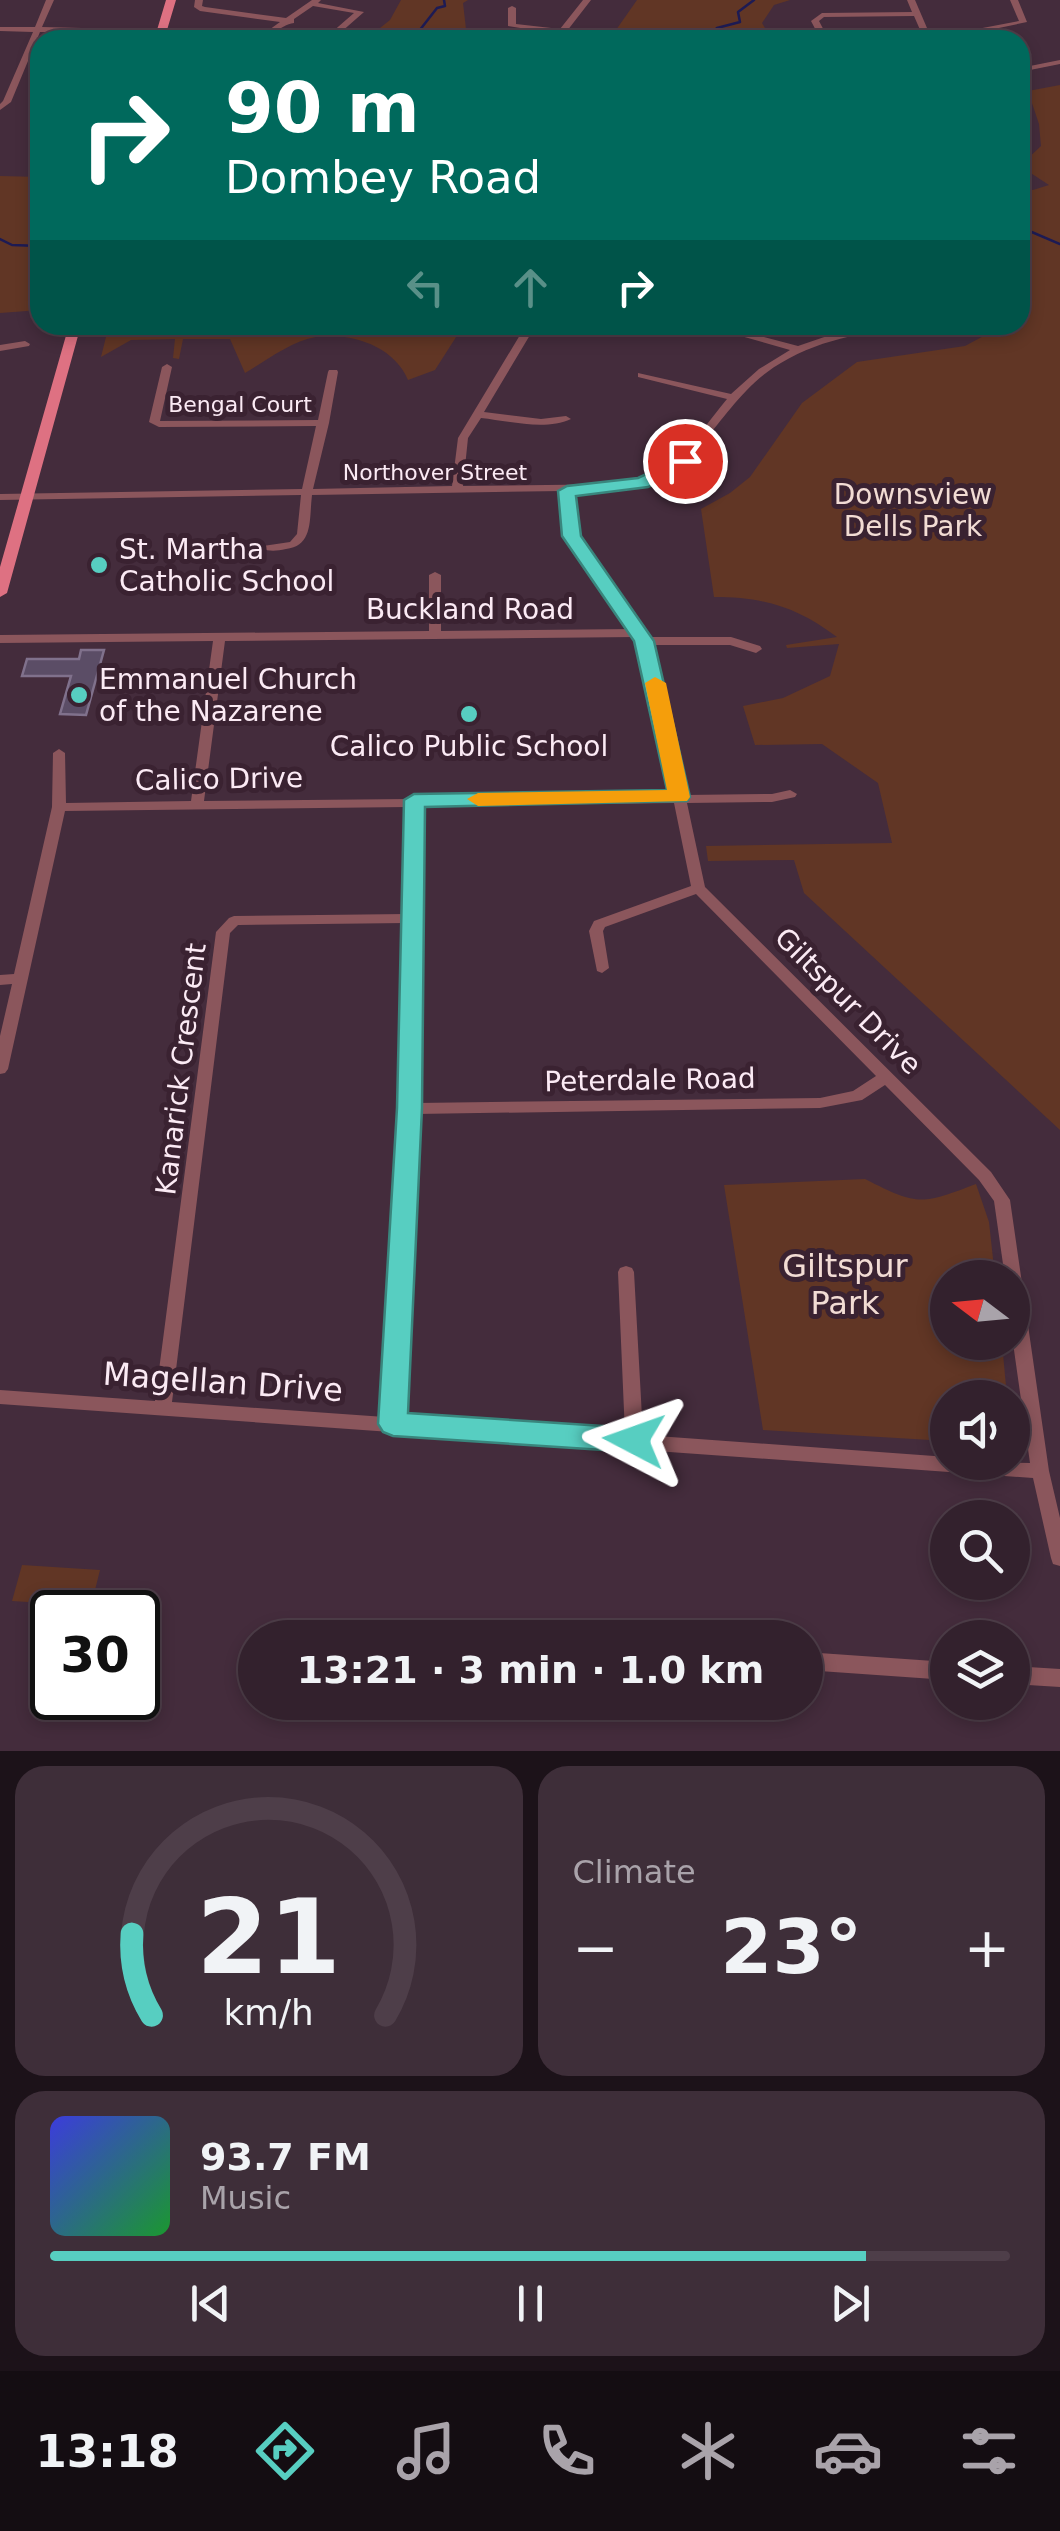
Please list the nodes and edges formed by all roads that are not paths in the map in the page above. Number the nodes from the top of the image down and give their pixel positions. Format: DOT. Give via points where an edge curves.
graph roads {
  1 [pos="50,0"];
  2 [pos="172,0"];
  3 [pos="199,0"];
  4 [pos="587,0"];
  5 [pos="910,0"];
  6 [pos="1014,0"];
  7 [pos="315,2"];
  8 [pos="512,8"];
  9 [pos="915,14"];
  10 [pos="291,21"];
  11 [pos="0,29"];
  12 [pos="38,30"];
  13 [pos="162,30"];
  14 [pos="276,30"];
  15 [pos="339,30"];
  16 [pos="547,30"];
  17 [pos="565,30"];
  18 [pos="818,30"];
  19 [pos="924,30"];
  20 [pos="982,30"];
  21 [pos="30,49"];
  22 [pos="1060,62"];
  23 [pos="1030,68"];
  24 [pos="0,108"];
  25 [pos="72,335"];
  26 [pos="525,335"];
  27 [pos="744,335"];
  28 [pos="847,335"];
  29 [pos="25,344"];
  30 [pos="0,348"];
  31 [pos="796,349"];
  32 [pos="167,367"];
  33 [pos="332,372"];
  34 [pos="642,375"];
  35 [pos="734,398"];
  36 [pos="477,414"];
  37 [pos="566,419"];
  38 [pos="324,423"];
  39 [pos="457,491"];
  40 [pos="567,491"];
  41 [pos="304,493"];
  42 [pos="28,496"];
  43 [pos="0,497"];
  44 [pos="267,548"];
  45 [pos="435,575"];
  46 [pos="0,593"];
  47 [pos="436,634"];
  48 [pos="220,636"];
  49 [pos="642,637"];
  50 [pos="0,638"];
  51 [pos="756,649"];
  52 [pos="59,753"];
  53 [pos="790,794"];
  54 [pos="680,797"];
  55 [pos="414,800"];
  56 [pos="197,804"];
  57 [pos="59,807"];
  58 [pos="698,888"];
  59 [pos="415,918"];
  60 [pos="602,968"];
  61 [pos="20,979"];
  62 [pos="0,980"];
  63 [pos="0,1069"];
  64 [pos="886,1077"];
  65 [pos="409,1108"];
  66 [pos="626,1272"];
  67 [pos="0,1398"];
  68 [pos="163,1408"];
  69 [pos="393,1424"];
  70 [pos="634,1440"];
  71 [pos="1040,1471"];
  72 [pos="1060,1558"];
  73 [pos="823,1662"];
  74 [pos="930,1669"];
  75 [pos="1030,1676"];
  76 [pos="1060,1678"];
  1 -- 12 [label="street"];
  2 -- 13 [label="main road"];
  3 -- 10 [label="street" via="203,10"];
  4 -- 17 [label="street"];
  5 -- 9 [label="street"];
  6 -- 20 [label="street" via="1023,22"];
  7 -- 10 [label="street"];
  7 -- 15 [label="street" via="360,12"];
  8 -- 16 [label="street" via="512,26"];
  9 -- 18 [label="street" via="817,16"];
  9 -- 19 [label="street"];
  10 -- 14 [label="street"];
  11 -- 12 [label="street"];
  21 -- 24 [label="street"];
  22 -- 23 [label="street"];
  25 -- 42 [label="main road"];
  26 -- 36 [label="street"];
  27 -- 31 [label="street"];
  28 -- 31 [label="street, Northover Street"];
  29 -- 30 [label="street"];
  31 -- 35 [label="street, Northover Street"];
  32 -- 38 [label="street, Bengal Court" via="154,422 159,424"];
  33 -- 38 [label="street"];
  34 -- 35 [label="street"];
  35 -- 40 [label="street, Northover Street" via="670,472 625,488"];
  36 -- 37 [label="street"];
  36 -- 39 [label="street" via="463,438"];
  38 -- 41 [label="street"];
  39 -- 40 [label="street, Northover Street"];
  39 -- 41 [label="street, Northover Street"];
  40 -- 49 [label="street" via="572,536"];
  41 -- 42 [label="street, Northover Street"];
  41 -- 44 [label="street" via="303,535 293,545"];
  42 -- 43 [label="street, Northover Street"];
  42 -- 46 [label="main road"];
  45 -- 47 [label="street"];
  47 -- 48 [label="street, Buckland Road"];
  47 -- 49 [label="street, Buckland Road"];
  48 -- 50 [label="street, Buckland Road"];
  48 -- 56 [label="street"];
  49 -- 51 [label="street, Buckland Road" via="731,641"];
  49 -- 54 [label="street"];
  52 -- 57 [label="street"];
  53 -- 54 [label="street, Calico Drive"];
  54 -- 55 [label="street, Calico Drive"];
  54 -- 58 [label="street"];
  55 -- 56 [label="street, Calico Drive"];
  55 -- 59 [label="street"];
  56 -- 57 [label="street, Calico Drive"];
  57 -- 61 [label="street"];
  58 -- 60 [label="street" via="600,924"];
  58 -- 64 [label="street, Giltspur Drive"];
  59 -- 65 [label="street"];
  59 -- 68 [label="street, Kanarick Crescent" via="234,921 223,932"];
  61 -- 62 [label="street"];
  61 -- 63 [label="street"];
  64 -- 65 [label="street, Peterdale Road" via="857,1096 820,1102"];
  64 -- 71 [label="street, Giltspur Drive" via="1002,1200"];
  65 -- 69 [label="street"];
  66 -- 70 [label="street"];
  67 -- 68 [label="street, Magellan Drive"];
  68 -- 69 [label="street, Magellan Drive"];
  69 -- 70 [label="street, Magellan Drive"];
  70 -- 71 [label="street, Magellan Drive"];
  71 -- 72 [label="street, Giltspur Drive"];
  73 -- 74 [label="street"];
  75 -- 76 [label="street"];
}
